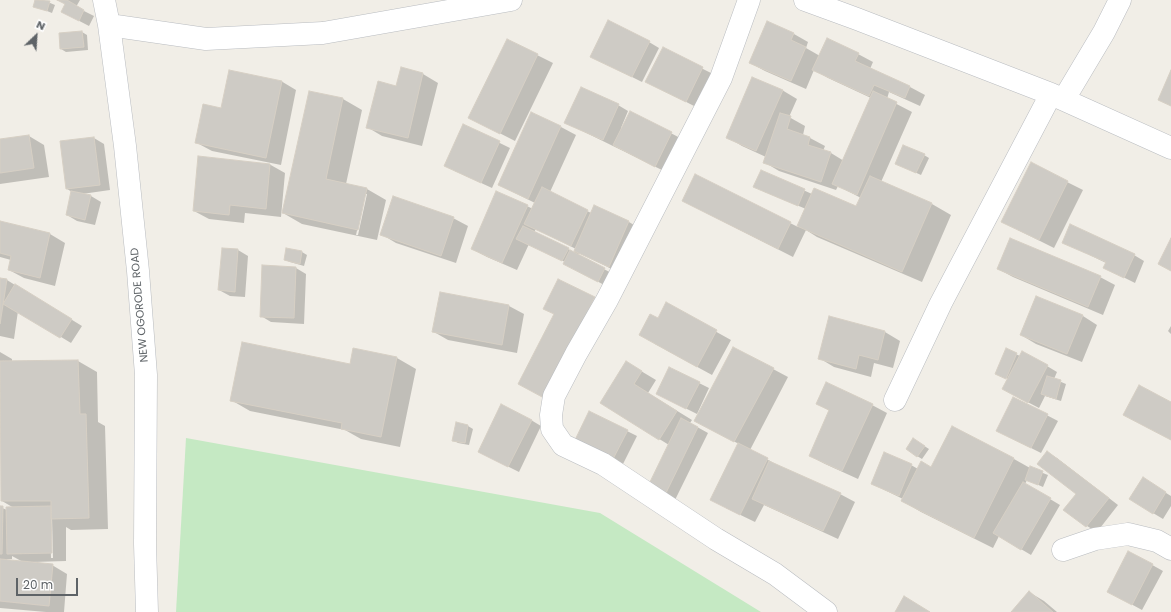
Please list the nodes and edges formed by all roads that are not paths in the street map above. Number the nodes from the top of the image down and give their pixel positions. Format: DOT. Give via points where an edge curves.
graph roads {
  1 [pos="104,0"];
  2 [pos="511,0"];
  3 [pos="749,0"];
  4 [pos="806,0"];
  5 [pos="1120,0"];
  6 [pos="109,25"];
  7 [pos="1058,97"];
  8 [pos="1171,148"];
  9 [pos="895,400"];
  10 [pos="1171,549"];
  11 [pos="1063,550"];
  12 [pos="147,612"];
  13 [pos="826,612"];
  1 -- 6 [label="street, NEW OGORODE ROAD"];
  2 -- 6 [label="street" via="323,33 206,39"];
  3 -- 13 [label="street" via="721,78 607,300 554,396 552,429 563,444 603,464 716,539 775,574"];
  4 -- 7 [label="street"];
  5 -- 7 [label="street" via="1104,32"];
  6 -- 12 [label="street, NEW OGORODE ROAD" via="125,146 146,375"];
  7 -- 8 [label="street"];
  7 -- 9 [label="street" via="941,303"];
  10 -- 11 [label="street" via="1157,541 1128,534 1095,539"];
}
